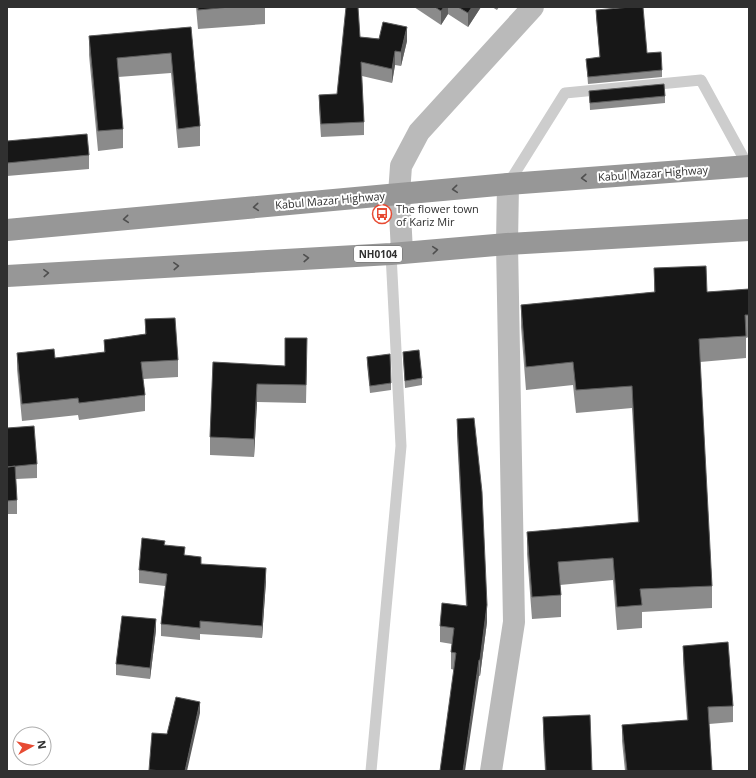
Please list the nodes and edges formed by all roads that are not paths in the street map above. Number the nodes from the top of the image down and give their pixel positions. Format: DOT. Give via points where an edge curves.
graph roads {
  1 [pos="533,7"];
  2 [pos="749,166"];
  3 [pos="508,184"];
  4 [pos="399,194"];
  5 [pos="7,230"];
  6 [pos="749,230"];
  7 [pos="507,244"];
  8 [pos="397,253"];
  9 [pos="7,276"];
  10 [pos="372,771"];
  11 [pos="491,771"];
  1 -- 4 [label="street" via="419,132 401,166"];
  2 -- 3 [label="highway, Kabul Mazar Highway, one-way"];
  2 -- 3 [label="lane" via="701,80 565,93"];
  3 -- 4 [label="highway, Kabul Mazar Highway, one-way"];
  3 -- 7 [label="street"];
  4 -- 5 [label="highway, Kabul Mazar Highway, one-way"];
  4 -- 8 [label="street"];
  6 -- 7 [label="highway, NH0104"];
  8 -- 7 [label="highway, NH0104, one-way"];
  7 -- 11 [label="street" via="514,622"];
  9 -- 8 [label="highway, NH0104, one-way"];
  8 -- 10 [label="lane" via="401,446"];
}
